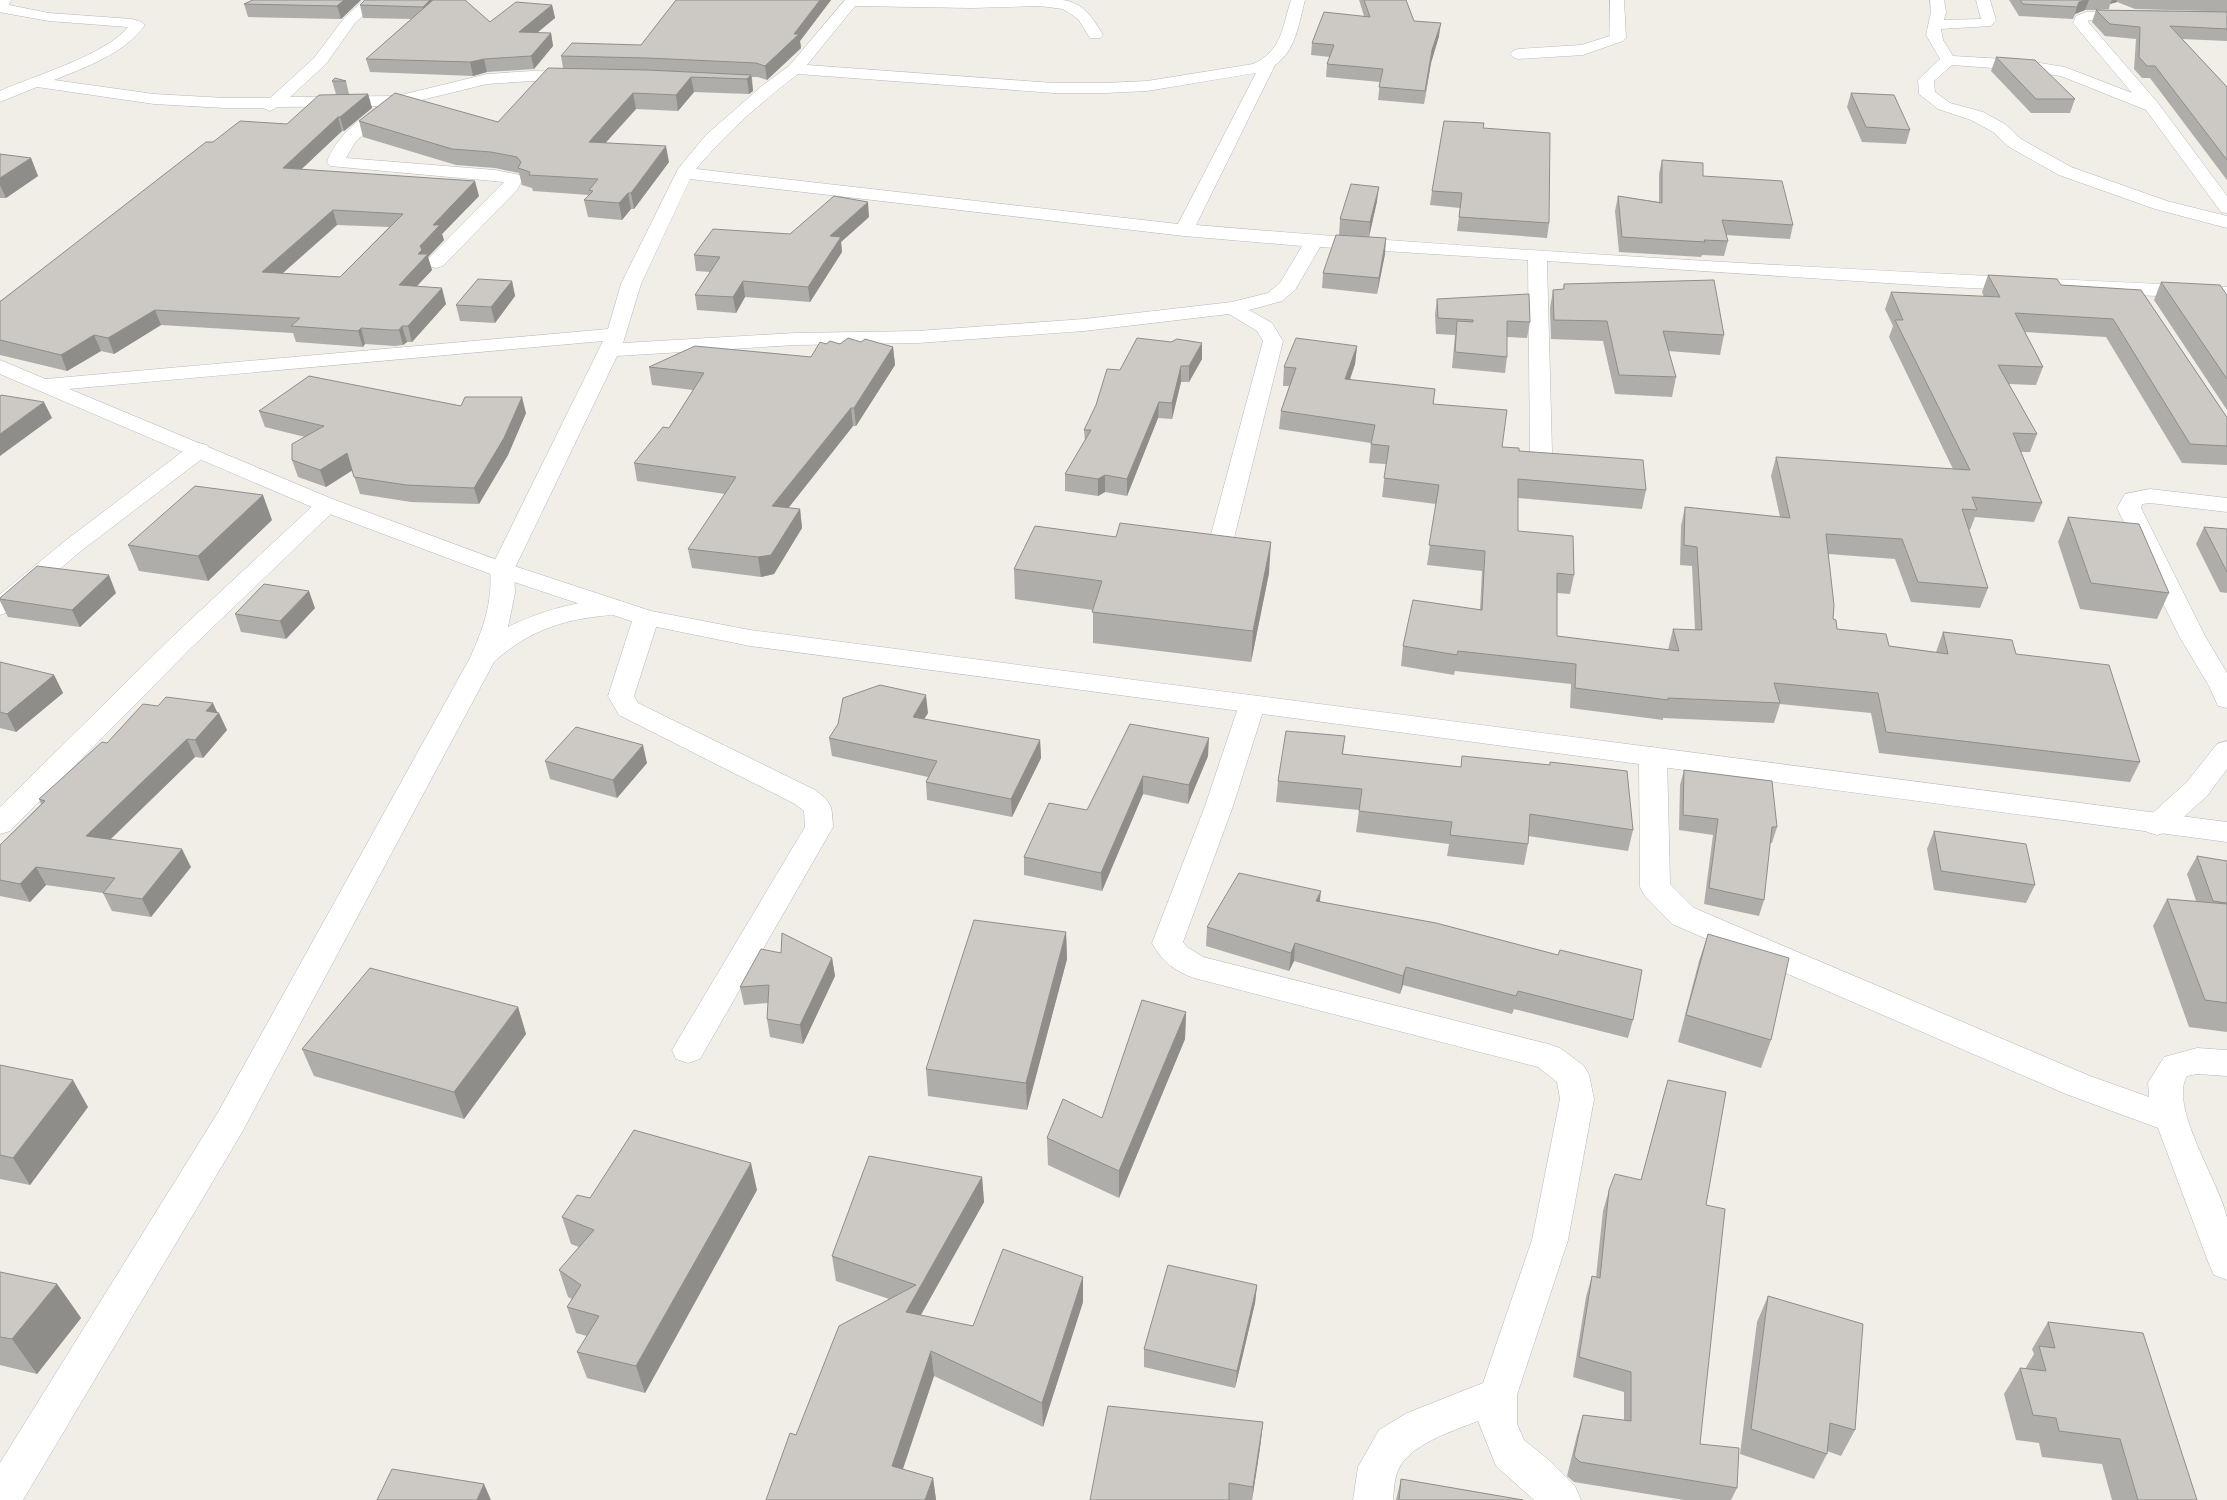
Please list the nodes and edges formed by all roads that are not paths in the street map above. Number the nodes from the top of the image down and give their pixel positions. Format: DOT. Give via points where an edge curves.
graph roads {
  1 [pos="4,0"];
  2 [pos="373,0"];
  3 [pos="1298,0"];
  4 [pos="1616,0"];
  5 [pos="1937,0"];
  6 [pos="1982,0"];
  7 [pos="852,1"];
  8 [pos="2106,1"];
  9 [pos="1935,25"];
  10 [pos="1095,35"];
  11 [pos="1518,54"];
  12 [pos="1948,60"];
  13 [pos="1269,62"];
  14 [pos="795,69"];
  15 [pos="591,77"];
  16 [pos="34,82"];
  17 [pos="748,84"];
  18 [pos="770,88"];
  19 [pos="0,98"];
  20 [pos="397,101"];
  21 [pos="274,103"];
  22 [pos="2152,106"];
  23 [pos="253,118"];
  24 [pos="684,174"];
  25 [pos="2227,208"];
  26 [pos="2227,222"];
  27 [pos="1184,230"];
  28 [pos="1314,241"];
  29 [pos="1537,256"];
  30 [pos="436,262"];
  31 [pos="2227,293"];
  32 [pos="1232,308"];
  33 [pos="613,342"];
  34 [pos="0,366"];
  35 [pos="46,385"];
  36 [pos="199,450"];
  37 [pos="1541,453"];
  38 [pos="328,505"];
  39 [pos="2227,505"];
  40 [pos="1222,538"];
  41 [pos="502,570"];
  42 [pos="0,607"];
  43 [pos="615,607"];
  44 [pos="646,618"];
  45 [pos="483,658"];
  46 [pos="2227,700"];
  47 [pos="1252,705"];
  48 [pos="2227,750"];
  49 [pos="1652,756"];
  50 [pos="0,824"];
  51 [pos="2157,825"];
  52 [pos="2227,832"];
  53 [pos="688,1050"];
  54 [pos="2227,1063"];
  55 [pos="2172,1119"];
  56 [pos="2227,1264"];
  57 [pos="1498,1395"];
  58 [pos="0,1500"];
  59 [pos="1373,1500"];
  60 [pos="1561,1500"];
  1 -- 16 [label="street" via="0,6 4,9 137,26 123,40 98,56"];
  2 -- 21 [label="street" via="350,20 299,82"];
  3 -- 13 [label="street" via="1288,34 1278,55"];
  4 -- 11 [label="street" via="1618,38 1583,50"];
  5 -- 9 [label="street" via="1940,16"];
  6 -- 9 [label="street" via="1989,20 1986,23"];
  7 -- 10 [label="street" via="1067,5 1084,16"];
  7 -- 14 [label="street"];
  8 -- 22 [label="street" via="2123,12 2139,16 2086,16 2080,23"];
  9 -- 12 [label="street" via="1934,35"];
  12 -- 22 [label="street" via="2064,72"];
  12 -- 26 [label="street" via="1926,80 1927,94 1944,106 1977,116 2065,171 2161,205"];
  13 -- 14 [label="street" via="1257,68 1202,78 1105,88 1054,88"];
  13 -- 27 [label="street"];
  14 -- 18 [label="street"];
  15 -- 20 [label="street" via="487,79"];
  16 -- 19 [label="street"];
  16 -- 21 [label="street" via="154,99"];
  17 -- 18 [label="street"];
  18 -- 24 [label="street" via="712,139"];
  20 -- 21 [label="street"];
  20 -- 30 [label="street" via="367,122 338,152 336,162 514,179 511,186"];
  21 -- 23 [label="street"];
  22 -- 25 [label="street"];
  24 -- 27 [label="street"];
  24 -- 33 [label="street" via="631,284"];
  27 -- 28 [label="street"];
  28 -- 29 [label="street"];
  28 -- 32 [label="street" via="1288,286 1275,297"];
  29 -- 31 [label="street" via="1948,281 2140,297"];
  29 -- 37 [label="street"];
  32 -- 33 [label="street" via="1084,325 918,337"];
  32 -- 40 [label="street" via="1265,328 1273,341"];
  33 -- 35 [label="street"];
  33 -- 41 [label="street"];
  34 -- 35 [label="street"];
  35 -- 36 [label="street"];
  36 -- 38 [label="street"];
  36 -- 42 [label="street" via="73,546"];
  38 -- 41 [label="street"];
  38 -- 50 [label="street" via="182,642"];
  39 -- 46 [label="street" via="2150,496 2133,499 2129,508"];
  41 -- 43 [label="street"];
  41 -- 45 [label="street" via="503,604 499,622"];
  43 -- 44 [label="street"];
  43 -- 45 [label="street" via="550,619 511,636"];
  44 -- 47 [label="street" via="750,638"];
  44 -- 53 [label="street" via="621,696 628,709 805,797 818,807 819,827"];
  45 -- 58 [label="street" via="229,1124"];
  47 -- 49 [label="street"];
  47 -- 57 [label="street" via="1219,806 1167,943 1176,955 1194,966 1219,974 1548,1057 1572,1075 1577,1099 1550,1240"];
  48 -- 51 [label="street" via="2197,789"];
  49 -- 51 [label="street"];
  49 -- 55 [label="street" via="1655,887 1683,916 2078,1085"];
  51 -- 52 [label="street"];
  54 -- 55 [label="street" via="2196,1060 2176,1066 2165,1083"];
  55 -- 56 [label="street"];
  57 -- 59 [label="street" via="1421,1426 1393,1443 1378,1468"];
  57 -- 60 [label="street" via="1497,1425 1510,1454"];
}
